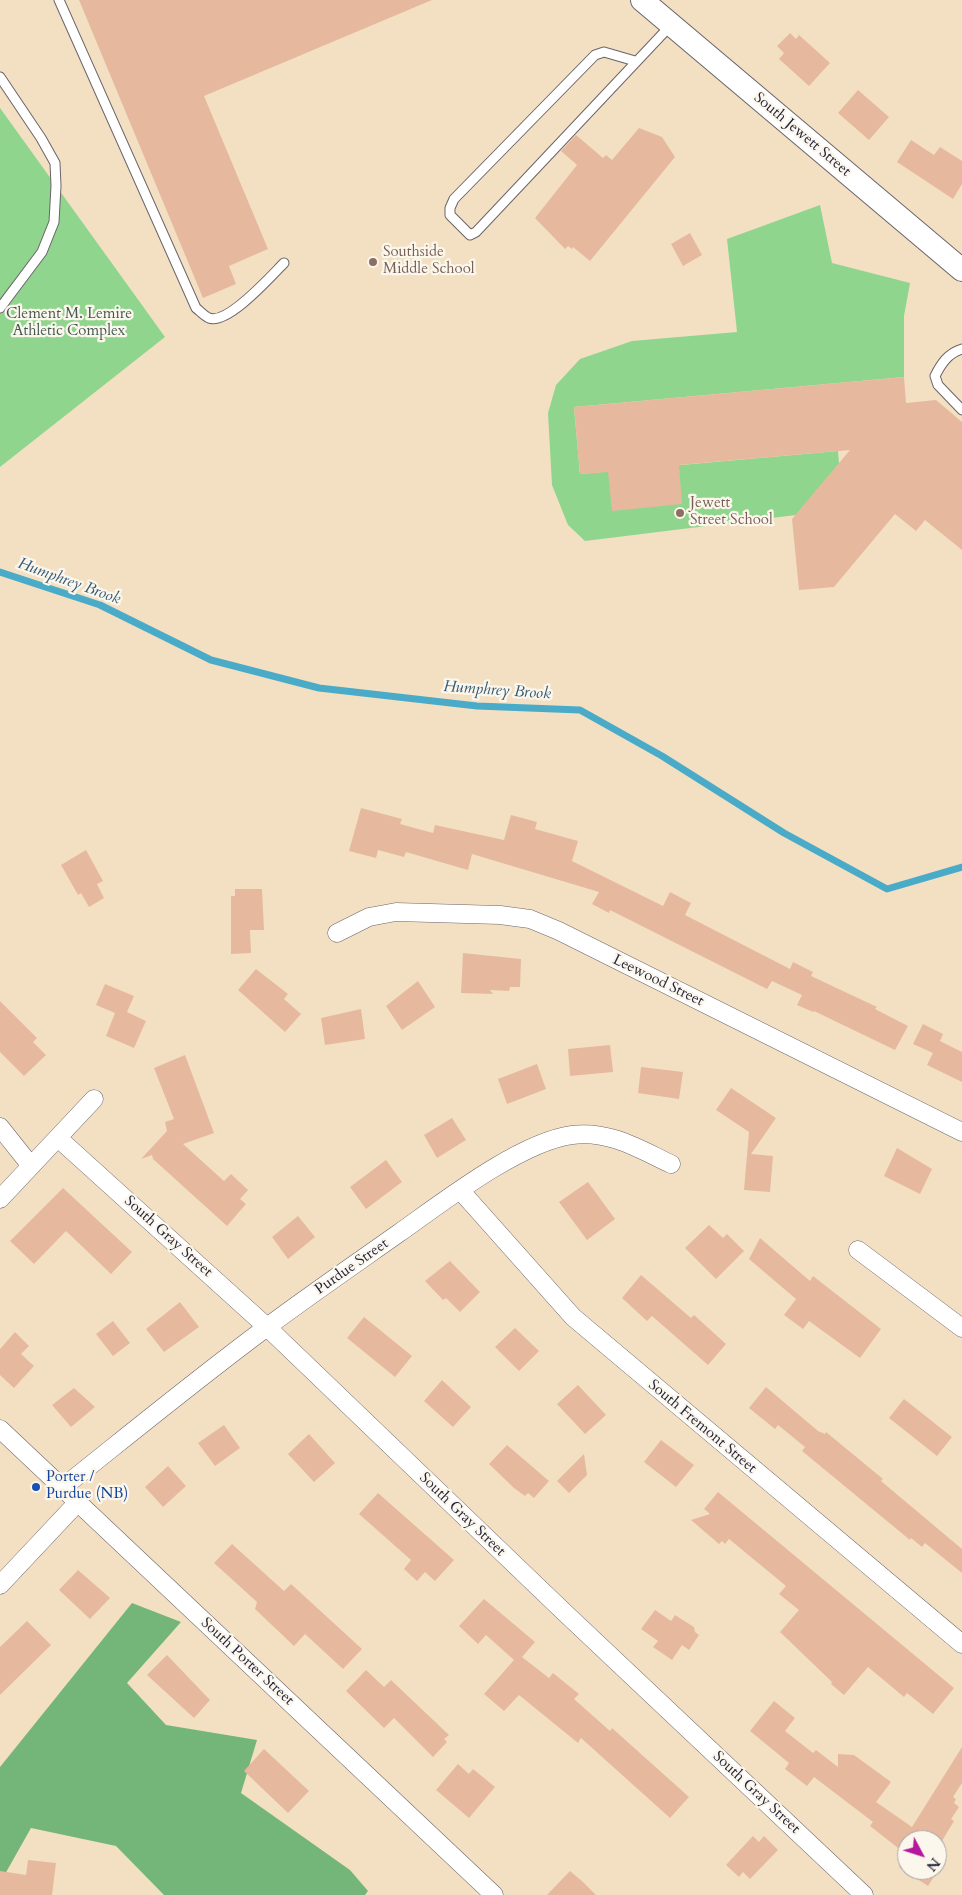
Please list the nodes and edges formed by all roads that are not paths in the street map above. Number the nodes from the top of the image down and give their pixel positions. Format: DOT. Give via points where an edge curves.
graph roads {
  1 [pos="59,0"];
  2 [pos="642,0"];
  3 [pos="671,24"];
  4 [pos="635,62"];
  5 [pos="0,77"];
  6 [pos="284,263"];
  7 [pos="962,270"];
  8 [pos="0,308"];
  9 [pos="962,349"];
  10 [pos="962,410"];
  11 [pos="336,932"];
  12 [pos="94,1099"];
  13 [pos="0,1127"];
  14 [pos="962,1132"];
  15 [pos="58,1138"];
  16 [pos="672,1164"];
  17 [pos="31,1166"];
  18 [pos="460,1190"];
  19 [pos="0,1199"];
  20 [pos="858,1250"];
  21 [pos="267,1327"];
  22 [pos="962,1328"];
  23 [pos="0,1429"];
  24 [pos="62,1488"];
  25 [pos="78,1502"];
  26 [pos="0,1585"];
  27 [pos="962,1644"];
  28 [pos="494,1895"];
  29 [pos="864,1895"];
  1 -- 6 [label="lane" via="196,308 209,318 223,318"];
  2 -- 3 [label="street, South Jewett Street"];
  3 -- 4 [label="lane"];
  3 -- 7 [label="street, South Jewett Street"];
  4 -- 4 [label="lane" via="604,52 595,55 454,199 450,215 466,233 476,232"];
  5 -- 8 [label="lane" via="42,138 55,164 56,186 54,222 42,252"];
  9 -- 10 [label="lane" via="952,353 935,376 938,385"];
  11 -- 14 [label="street, Leewood Street" via="369,918 396,912 500,915 530,920 559,931"];
  12 -- 15 [label="street"];
  13 -- 17 [label="street"];
  15 -- 17 [label="street"];
  15 -- 21 [label="street, South Gray Street"];
  16 -- 18 [label="street, Purdue Street" via="599,1133 571,1135 510,1159"];
  17 -- 19 [label="street"];
  18 -- 21 [label="street, Purdue Street"];
  18 -- 27 [label="street, South Fremont Street" via="573,1317"];
  20 -- 22 [label="street"];
  21 -- 24 [label="street, Purdue Street"];
  21 -- 29 [label="street, South Gray Street"];
  23 -- 24 [label="street, South Porter Street"];
  24 -- 25 [label="street, South Porter Street"];
  25 -- 26 [label="street"];
  25 -- 28 [label="street, South Porter Street"];
}
